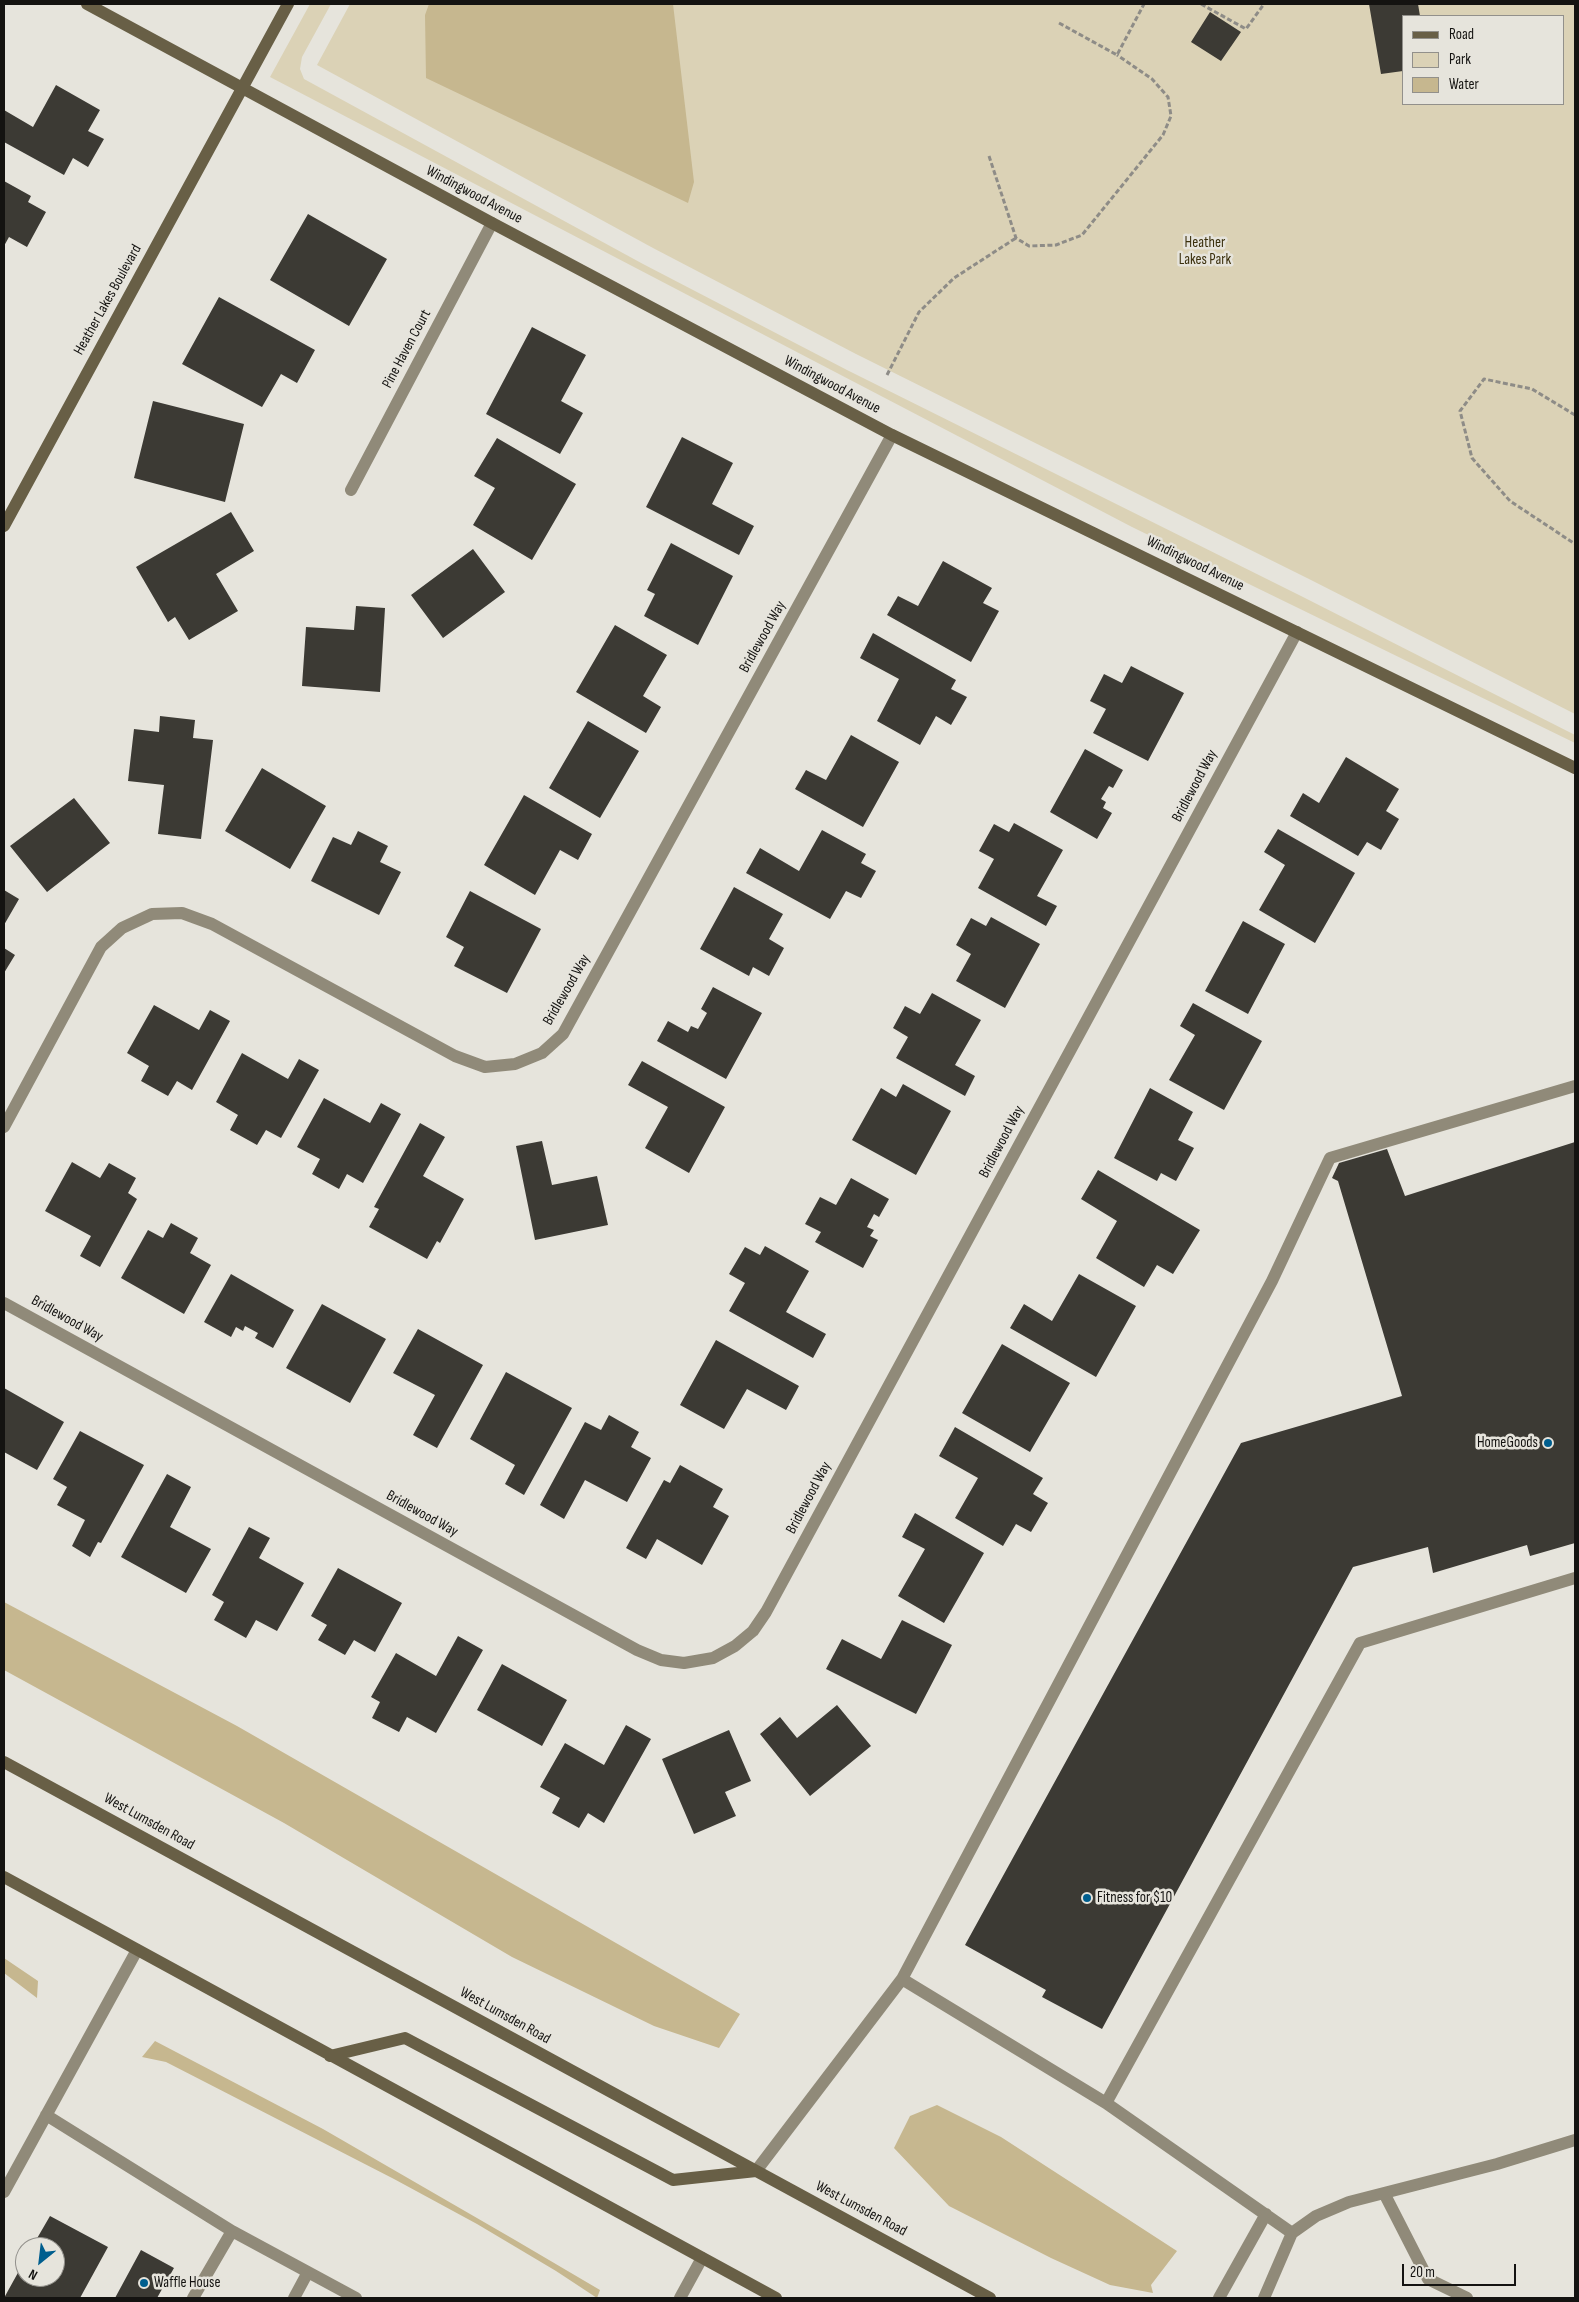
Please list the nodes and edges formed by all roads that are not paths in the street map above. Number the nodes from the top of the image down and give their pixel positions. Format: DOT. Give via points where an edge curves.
graph roads {
  1 [pos="87,4"];
  2 [pos="288,4"];
  3 [pos="242,88"];
  4 [pos="492,223"];
  5 [pos="892,435"];
  6 [pos="351,490"];
  7 [pos="4,526"];
  8 [pos="1297,632"];
  9 [pos="1575,768"];
  10 [pos="1575,1086"];
  11 [pos="4,1127"];
  12 [pos="4,1302"];
  13 [pos="1575,1578"];
  14 [pos="4,1762"];
  15 [pos="4,1877"];
  16 [pos="137,1950"];
  17 [pos="902,1979"];
  18 [pos="330,2056"];
  19 [pos="1106,2102"];
  20 [pos="46,2115"];
  21 [pos="1575,2140"];
  22 [pos="756,2171"];
  23 [pos="4,2192"];
  24 [pos="1384,2193"];
  25 [pos="1266,2214"];
  26 [pos="232,2231"];
  27 [pos="1292,2233"];
  28 [pos="702,2258"];
  29 [pos="308,2272"];
  30 [pos="193,2298"];
  31 [pos="294,2298"];
  32 [pos="356,2298"];
  33 [pos="680,2298"];
  34 [pos="776,2298"];
  35 [pos="990,2298"];
  36 [pos="1219,2298"];
  37 [pos="1264,2298"];
  38 [pos="1467,2298"];
  1 -- 3 [label="main road, Windingwood Avenue"];
  2 -- 3 [label="main road, Heather Lakes Boulevard"];
  3 -- 4 [label="main road, Windingwood Avenue"];
  3 -- 7 [label="main road, Heather Lakes Boulevard"];
  4 -- 5 [label="main road, Windingwood Avenue"];
  4 -- 6 [label="street, Pine Haven Court"];
  5 -- 8 [label="main road, Windingwood Avenue"];
  5 -- 11 [label="street, Bridlewood Way" via="563,1034 542,1053 515,1064 485,1066 455,1056 212,924 182,913 152,914 122,928 101,947"];
  8 -- 9 [label="main road, Windingwood Avenue"];
  8 -- 12 [label="street, Bridlewood Way" via="766,1612 753,1631 713,1658 684,1663 661,1660 637,1650"];
  10 -- 17 [label="street" via="1330,1158 1272,1281"];
  13 -- 19 [label="street" via="1360,1642"];
  14 -- 22 [label="main road, West Lumsden Road"];
  15 -- 16 [label="main road"];
  16 -- 18 [label="main road"];
  16 -- 20 [label="street"];
  17 -- 19 [label="street"];
  17 -- 22 [label="street"];
  18 -- 22 [label="main road" via="404,2038 673,2180"];
  18 -- 28 [label="main road"];
  19 -- 25 [label="street"];
  20 -- 23 [label="street"];
  20 -- 26 [label="street"];
  21 -- 24 [label="street"];
  22 -- 35 [label="main road, West Lumsden Road"];
  24 -- 27 [label="street" via="1349,2202 1316,2216"];
  24 -- 38 [label="street" via="1428,2279"];
  25 -- 27 [label="street"];
  25 -- 36 [label="street"];
  26 -- 29 [label="street"];
  26 -- 30 [label="street"];
  27 -- 37 [label="street"];
  28 -- 33 [label="street"];
  28 -- 34 [label="main road"];
  29 -- 31 [label="street"];
  29 -- 32 [label="street"];
}
